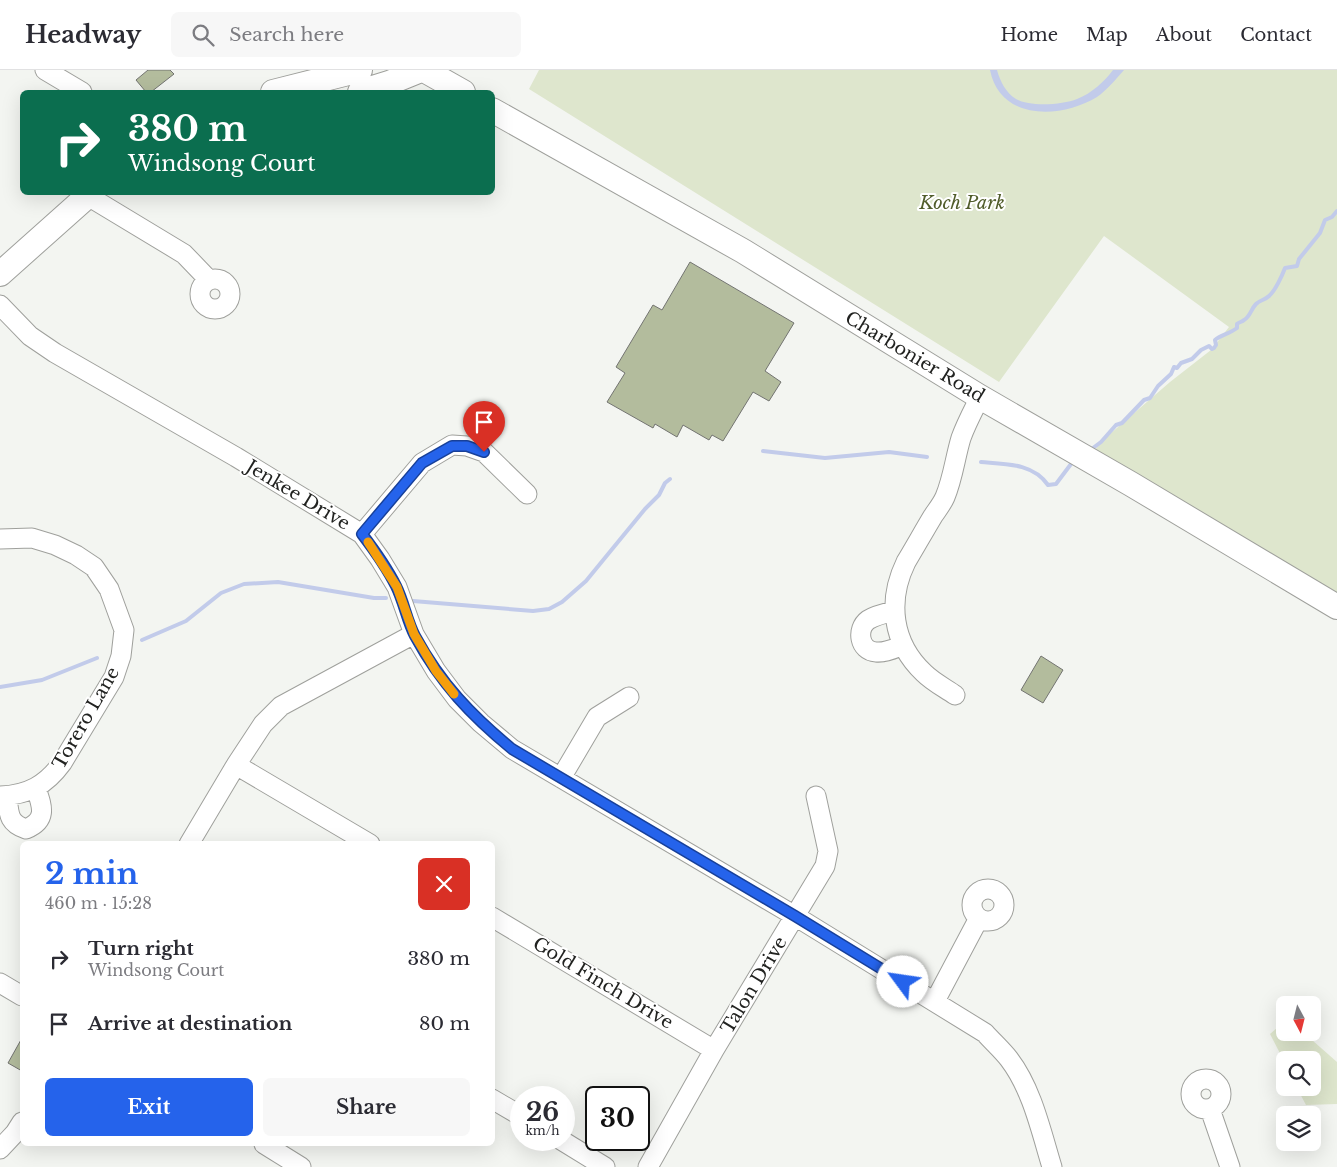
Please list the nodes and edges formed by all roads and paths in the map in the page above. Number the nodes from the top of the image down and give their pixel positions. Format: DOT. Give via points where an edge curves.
graph roads {
  1 [pos="46,70"];
  2 [pos="360,70"];
  3 [pos="422,70"];
  4 [pos="325,75"];
  5 [pos="79,90"];
  6 [pos="279,90"];
  7 [pos="367,90"];
  8 [pos="459,90"];
  9 [pos="495,112"];
  10 [pos="89,195"];
  11 [pos="92,195"];
  12 [pos="0,274"];
  13 [pos="209,280"];
  14 [pos="0,305"];
  15 [pos="980,397"];
  16 [pos="527,494"];
  17 [pos="362,534"];
  18 [pos="0,539"];
  19 [pos="1337,607"];
  20 [pos="895,611"];
  21 [pos="414,634"];
  22 [pos="903,645"];
  23 [pos="955,695"];
  24 [pos="630,697"];
  25 [pos="236,765"];
  26 [pos="562,778"];
  27 [pos="36,788"];
  28 [pos="3,796"];
  29 [pos="816,796"];
  30 [pos="191,841"];
  31 [pos="365,841"];
  32 [pos="795,916"];
  33 [pos="979,918"];
  34 [pos="495,919"];
  35 [pos="0,983"];
  36 [pos="20,995"];
  37 [pos="935,1001"];
  38 [pos="714,1050"];
  39 [pos="495,1101"];
  40 [pos="1210,1109"];
  41 [pos="510,1110"];
  42 [pos="20,1125"];
  43 [pos="267,1146"];
  44 [pos="0,1149"];
  45 [pos="575,1149"];
  46 [pos="302,1167"];
  47 [pos="605,1167"];
  48 [pos="648,1167"];
  49 [pos="1052,1167"];
  50 [pos="1230,1167"];
  1 -- 5 [label="street"];
  2 -- 4 [label="main road"];
  3 -- 7 [label="main road"];
  3 -- 8 [label="main road"];
  4 -- 6 [label="main road"];
  9 -- 15 [label="main road, Charbonier Road" via="743,252"];
  10 -- 12 [label="main road"];
  11 -- 13 [label="street" via="184,254"];
  14 -- 17 [label="street, Jenkee Drive" via="30,336 55,353"];
  15 -- 19 [label="main road, Charbonier Road"];
  15 -- 20 [label="street" via="962,437 945,498 898,580"];
  16 -- 17 [label="street" via="484,452 467,446 452,446 422,463"];
  17 -- 21 [label="street, Jenkee Drive" via="397,587"];
  18 -- 27 [label="street, Torero Lane" via="32,538 55,545 94,568 109,589 124,630 114,677 53,776"];
  20 -- 22 [label="street"];
  20 -- 22 [label="street" via="870,618 862,625 862,644 876,652 886,652"];
  21 -- 25 [label="street" via="281,706 263,724"];
  21 -- 26 [label="street, Jenkee Drive" via="457,699 481,723 512,749"];
  22 -- 23 [label="street" via="926,675"];
  24 -- 26 [label="street" via="597,717"];
  25 -- 30 [label="street"];
  25 -- 31 [label="street"];
  26 -- 32 [label="street, Jenkee Drive"];
  27 -- 28 [label="street, Torero Lane"];
  27 -- 28 [label="street" via="42,807 41,816 36,825 26,829 16,826 10,818"];
  29 -- 32 [label="street, Talon Drive" via="828,851 825,866"];
  32 -- 37 [label="street, Jenkee Drive"];
  32 -- 38 [label="street, Talon Drive"];
  33 -- 37 [label="street"];
  34 -- 38 [label="street, Gold Finch Drive"];
  35 -- 36 [label="street"];
  37 -- 49 [label="street, Jenkee Drive" via="985,1033 1010,1060 1028,1095"];
  38 -- 48 [label="street, Talon Drive"];
  39 -- 41 [label="street"];
  40 -- 50 [label="street"];
  42 -- 44 [label="street"];
  43 -- 46 [label="street"];
  45 -- 47 [label="street"];
}
